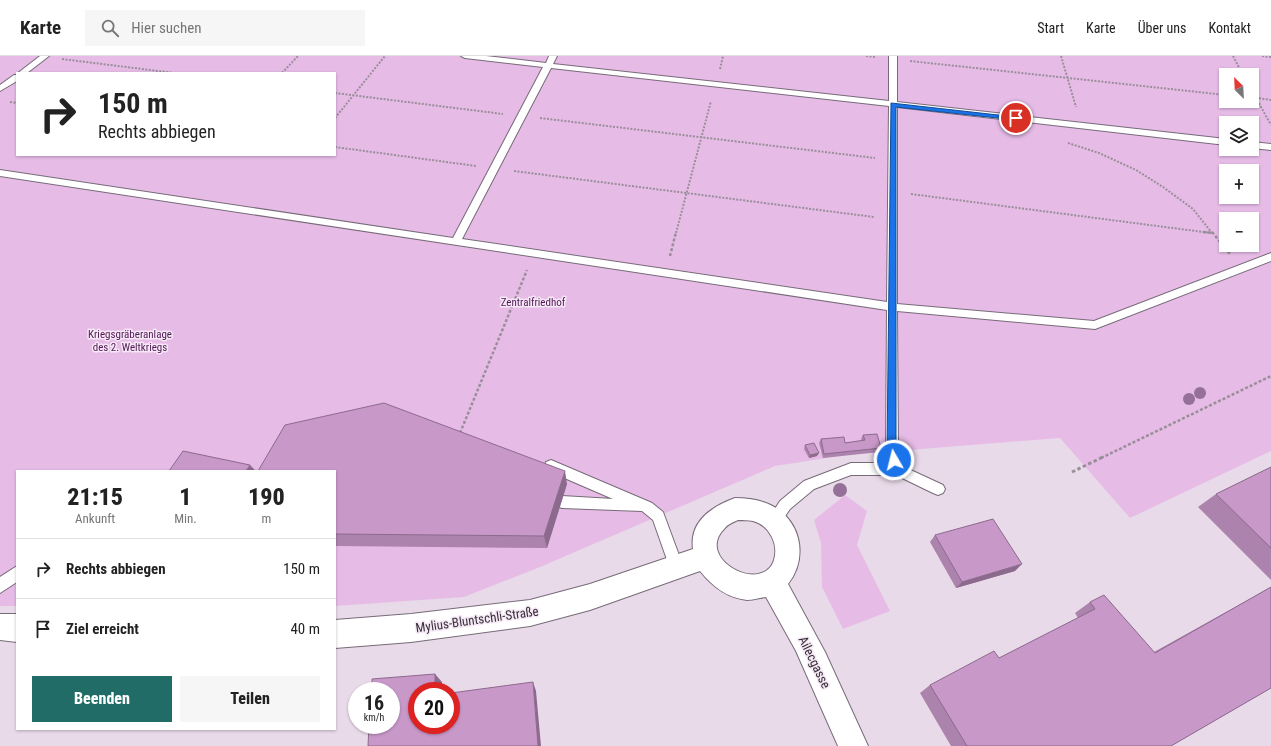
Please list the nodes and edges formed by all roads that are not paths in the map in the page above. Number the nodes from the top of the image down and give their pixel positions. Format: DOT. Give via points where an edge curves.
graph roads {
  1 [pos="44,56"];
  2 [pos="465,56"];
  3 [pos="553,56"];
  4 [pos="893,58"];
  5 [pos="548,66"];
  6 [pos="23,72"];
  7 [pos="16,78"];
  8 [pos="0,89"];
  9 [pos="893,105"];
  10 [pos="1219,141"];
  11 [pos="1259,146"];
  12 [pos="1271,147"];
  13 [pos="0,174"];
  14 [pos="456,241"];
  15 [pos="1271,257"];
  16 [pos="892,308"];
  17 [pos="540,462"];
  18 [pos="897,469"];
  19 [pos="938,489"];
  20 [pos="562,502"];
  21 [pos="648,507"];
  22 [pos="774,521"];
  23 [pos="706,557"];
  24 [pos="676,566"];
  25 [pos="16,574"];
  26 [pos="772,582"];
  27 [pos="0,586"];
  28 [pos="0,627"];
  29 [pos="16,628"];
  30 [pos="336,634"];
  31 [pos="853,746"];
  1 -- 6 [label="lane"];
  2 -- 5 [label="lane"];
  3 -- 5 [label="lane"];
  4 -- 9 [label="lane"];
  5 -- 9 [label="lane"];
  5 -- 14 [label="lane"];
  7 -- 8 [label="lane"];
  9 -- 10 [label="lane"];
  9 -- 16 [label="lane"];
  11 -- 12 [label="lane"];
  13 -- 14 [label="lane"];
  14 -- 16 [label="lane"];
  15 -- 16 [label="lane" via="1094,325"];
  16 -- 18 [label="lane" via="892,451"];
  17 -- 21 [label="lane"];
  18 -- 19 [label="lane"];
  18 -- 22 [label="lane" via="851,469 826,478 797,494 785,505"];
  20 -- 21 [label="lane"];
  21 -- 24 [label="lane" via="658,516"];
  22 -- 23 [label="street" via="762,513 749,509 735,509 723,513 713,521 706,532"];
  22 -- 26 [label="street" via="787,541 788,553 781,574"];
  23 -- 24 [label="street, Mylius-Bluntschli-Straße"];
  23 -- 26 [label="street" via="712,569 734,584 747,587"];
  24 -- 30 [label="street, Mylius-Bluntschli-Straße" via="590,597 530,613 411,628"];
  25 -- 27 [label="lane"];
  26 -- 31 [label="street, Ailecgasse" via="794,619"];
  28 -- 29 [label="street"];
}
